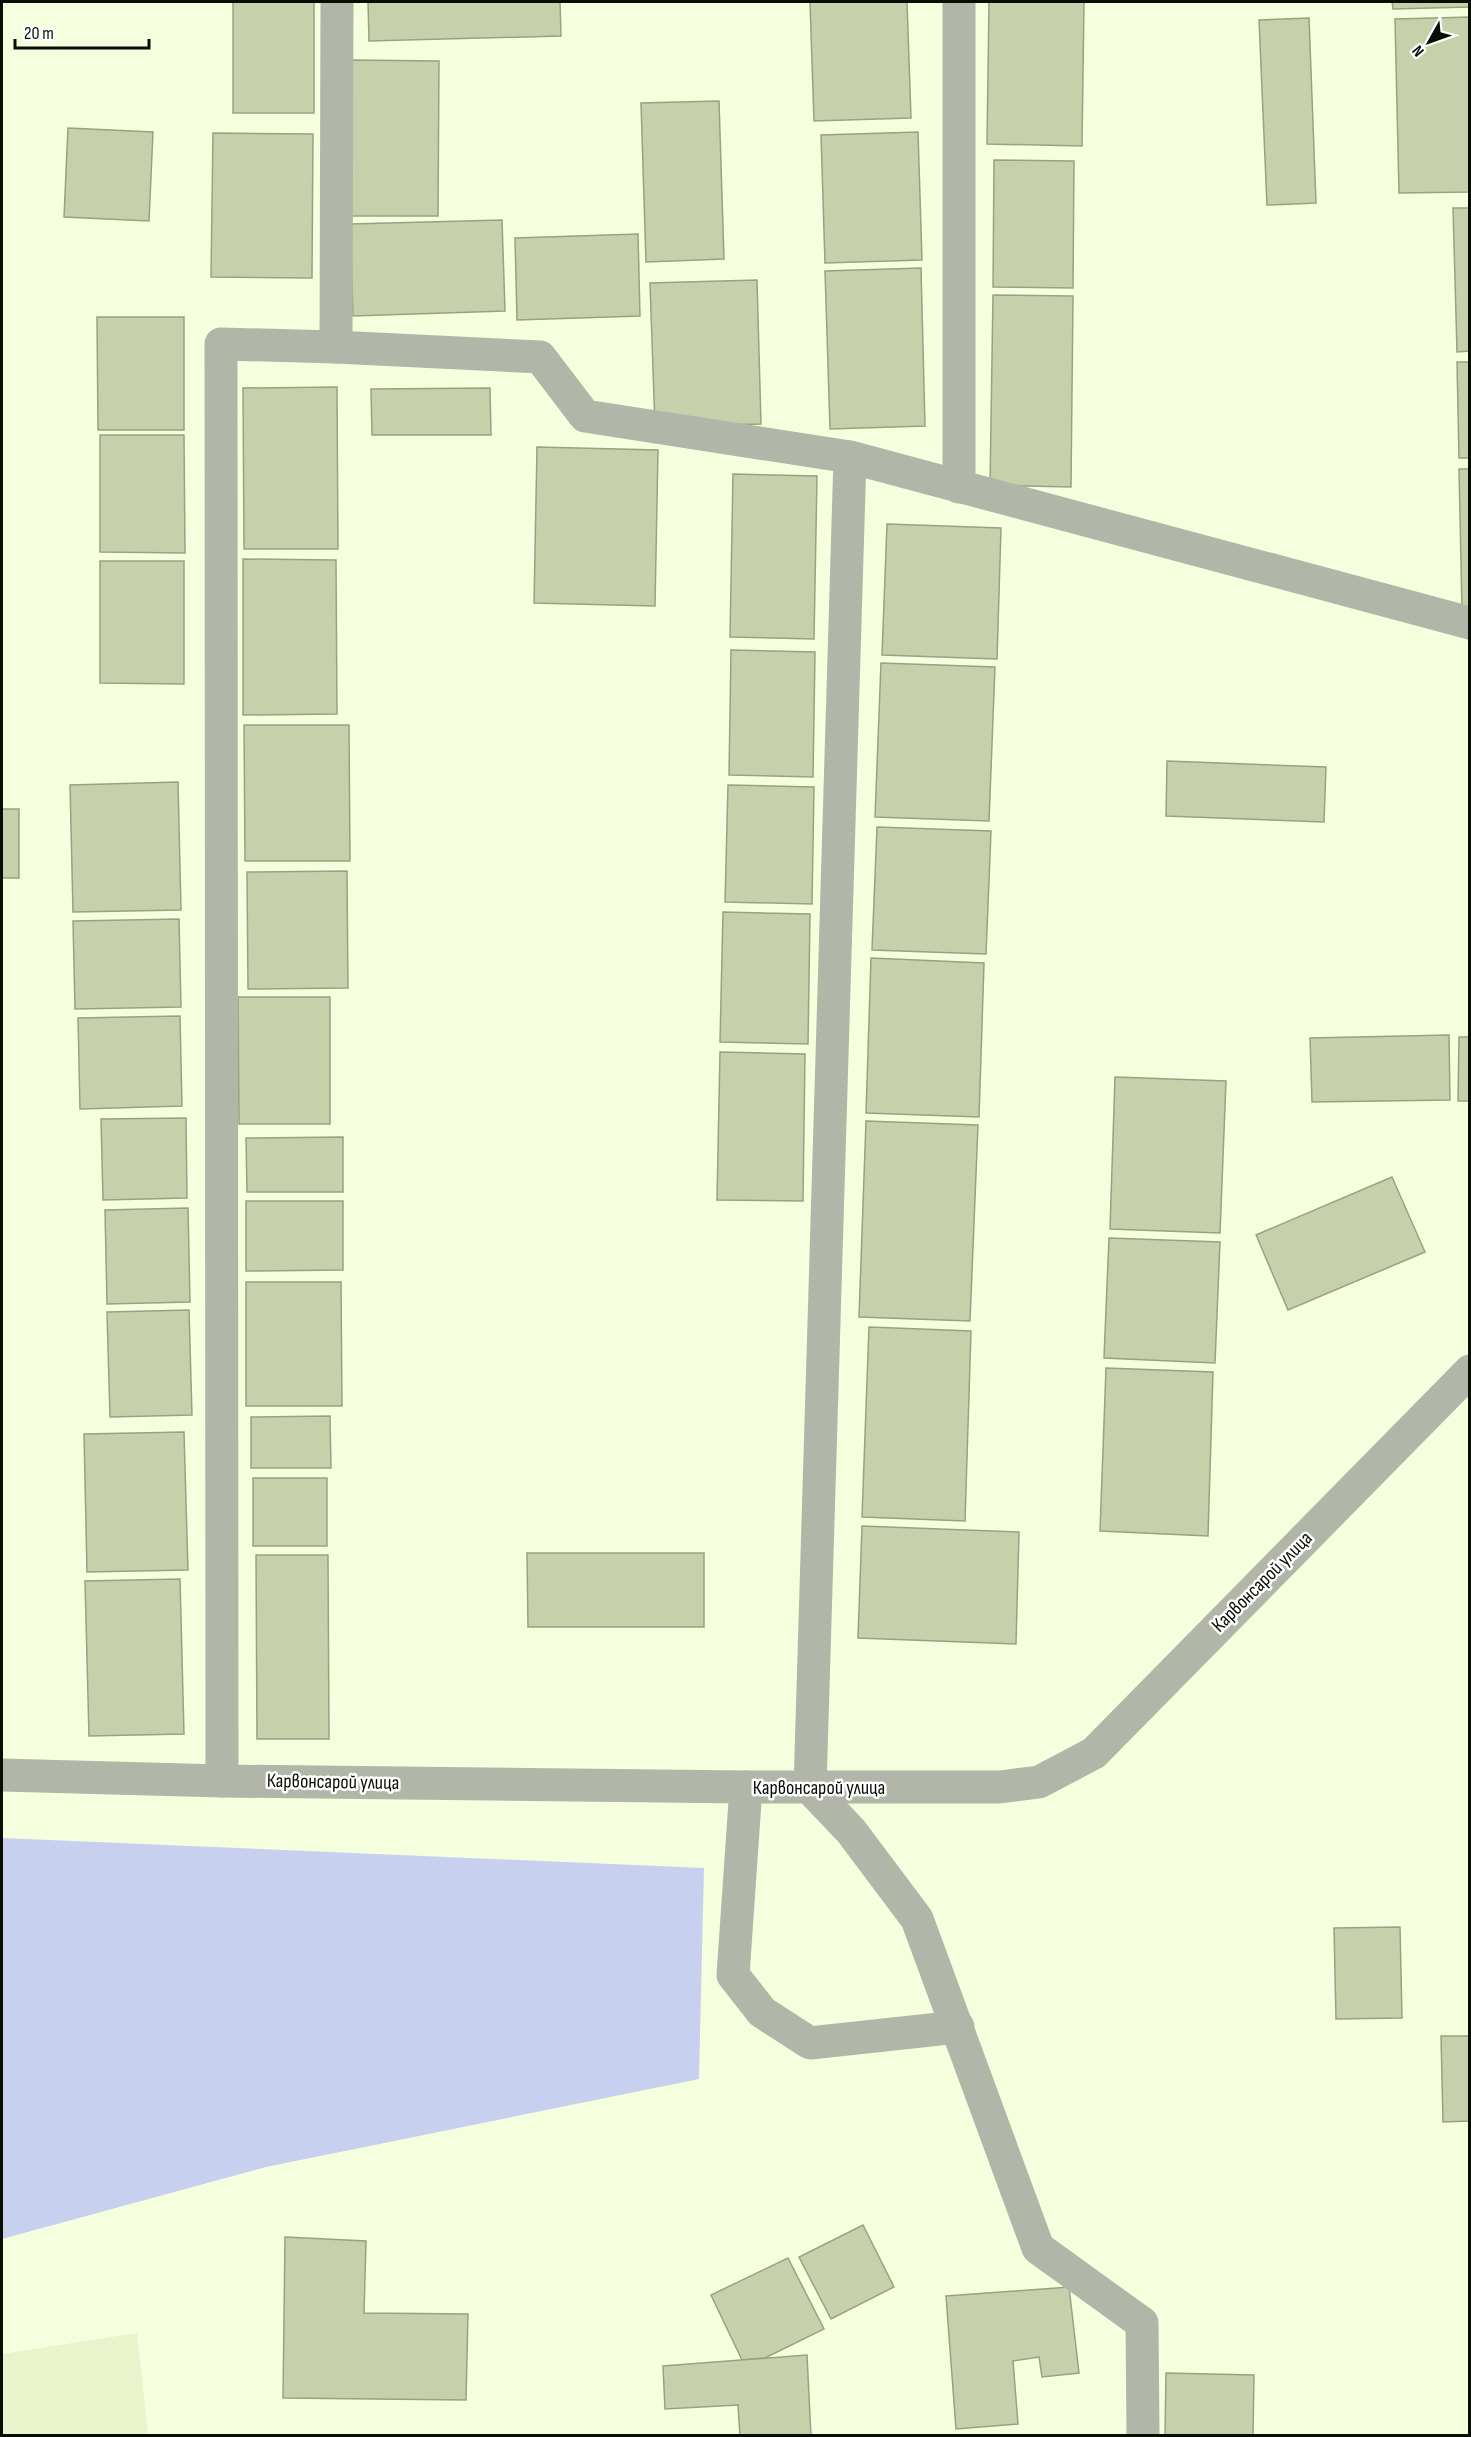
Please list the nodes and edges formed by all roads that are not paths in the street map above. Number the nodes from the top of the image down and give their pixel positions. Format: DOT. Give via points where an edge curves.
graph roads {
  1 [pos="337,2"];
  2 [pos="959,2"];
  3 [pos="336,347"];
  4 [pos="850,457"];
  5 [pos="959,487"];
  6 [pos="1470,623"];
  7 [pos="1470,1371"];
  8 [pos="2,1775"];
  9 [pos="222,1781"];
  10 [pos="746,1787"];
  11 [pos="810,1788"];
  12 [pos="958,2027"];
  13 [pos="1143,2436"];
  1 -- 3 [label="street"];
  2 -- 5 [label="street"];
  3 -- 4 [label="street" via="540,357 585,416"];
  3 -- 9 [label="street" via="221,344"];
  4 -- 5 [label="street"];
  4 -- 11 [label="street"];
  5 -- 6 [label="street"];
  7 -- 11 [label="street, Карвонсарой улица" via="1094,1753 1039,1782 1000,1787"];
  8 -- 9 [label="street, Карвонсарой улица"];
  9 -- 10 [label="street, Карвонсарой улица"];
  10 -- 11 [label="street, Карвонсарой улица"];
  10 -- 12 [label="street" via="733,1975 762,2012 810,2043"];
  11 -- 12 [label="street" via="851,1831 918,1919"];
  12 -- 13 [label="street" via="1038,2248 1142,2323"];
}
